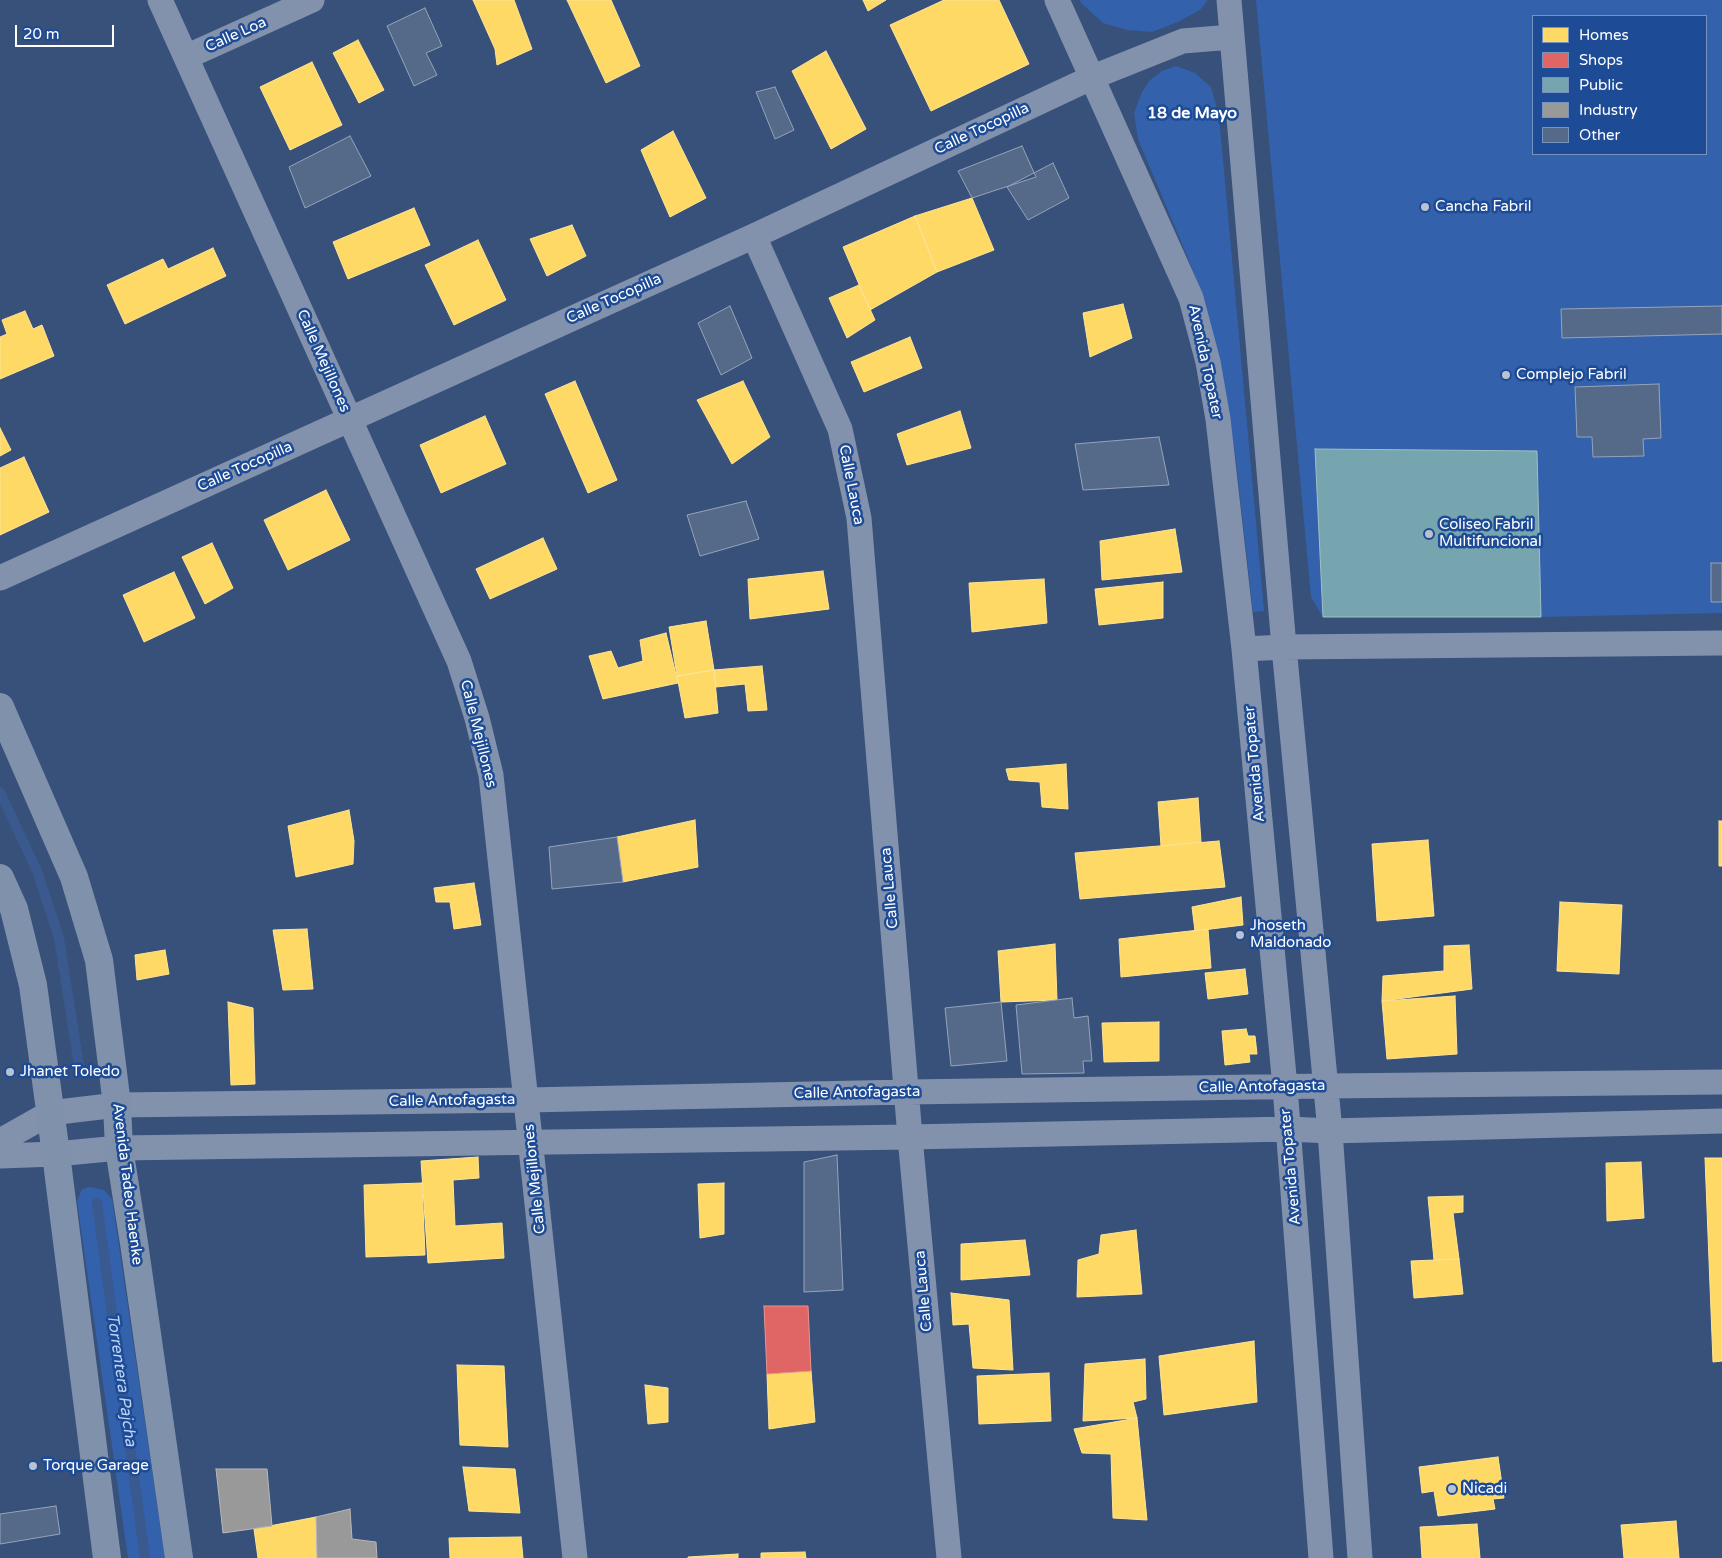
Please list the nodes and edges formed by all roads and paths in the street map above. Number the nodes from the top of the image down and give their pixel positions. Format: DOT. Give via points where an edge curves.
graph roads {
  1 [pos="160,0"];
  2 [pos="312,0"];
  3 [pos="1057,0"];
  4 [pos="1229,0"];
  5 [pos="1232,37"];
  6 [pos="186,57"];
  7 [pos="1093,77"];
  8 [pos="754,236"];
  9 [pos="350,420"];
  10 [pos="0,578"];
  11 [pos="1722,643"];
  12 [pos="1284,647"];
  13 [pos="1244,648"];
  14 [pos="0,708"];
  15 [pos="0,878"];
  16 [pos="1722,1082"];
  17 [pos="1326,1086"];
  18 [pos="1285,1087"];
  19 [pos="907,1092"];
  20 [pos="527,1100"];
  21 [pos="117,1105"];
  22 [pos="50,1114"];
  23 [pos="1722,1121"];
  24 [pos="1289,1129"];
  25 [pos="1330,1131"];
  26 [pos="910,1137"];
  27 [pos="0,1141"];
  28 [pos="532,1142"];
  29 [pos="120,1148"];
  30 [pos="56,1154"];
  31 [pos="0,1156"];
  32 [pos="107,1558"];
  33 [pos="179,1558"];
  34 [pos="575,1558"];
  35 [pos="949,1558"];
  36 [pos="1321,1558"];
  37 [pos="1360,1558"];
  1 -- 6 [label="street, Calle Mejillones"];
  2 -- 6 [label="street, Calle Loa"];
  3 -- 7 [label="street, Avenida Topater"];
  4 -- 5 [label="street"];
  5 -- 7 [label="street, Calle Tocopilla" via="1183,41"];
  5 -- 12 [label="street"];
  6 -- 9 [label="street, Calle Mejillones"];
  7 -- 8 [label="street, Calle Tocopilla"];
  7 -- 13 [label="street, Avenida Topater" via="1191,298 1206,353 1218,419"];
  8 -- 9 [label="street, Calle Tocopilla"];
  8 -- 19 [label="street, Calle Lauca" via="840,429 859,518"];
  9 -- 10 [label="street, Calle Tocopilla"];
  9 -- 20 [label="street, Calle Mejillones" via="459,661 477,718 491,775"];
  11 -- 12 [label="street"];
  12 -- 13 [label="street"];
  12 -- 17 [label="street"];
  13 -- 18 [label="street, Avenida Topater"];
  14 -- 21 [label="main road, Avenida Tadeo Haenke" via="74,877 99,960"];
  15 -- 22 [label="main road" via="14,909 33,985"];
  16 -- 17 [label="street, Calle Antofagasta"];
  17 -- 18 [label="street, Calle Antofagasta"];
  17 -- 25 [label="street"];
  18 -- 19 [label="street, Calle Antofagasta"];
  18 -- 24 [label="street, Avenida Topater"];
  19 -- 20 [label="street, Calle Antofagasta"];
  19 -- 26 [label="street, Calle Lauca"];
  20 -- 21 [label="street, Calle Antofagasta"];
  20 -- 28 [label="street, Calle Mejillones"];
  21 -- 22 [label="street, Calle Antofagasta"];
  21 -- 29 [label="main road, Avenida Tadeo Haenke"];
  22 -- 27 [label="street, Calle Antofagasta"];
  22 -- 30 [label="main road"];
  23 -- 25 [label="street"];
  24 -- 25 [label="street"];
  24 -- 26 [label="street"];
  24 -- 36 [label="street, Avenida Topater"];
  25 -- 37 [label="street"];
  26 -- 28 [label="street"];
  26 -- 35 [label="street, Calle Lauca"];
  28 -- 29 [label="street"];
  28 -- 34 [label="street, Calle Mejillones"];
  29 -- 30 [label="street"];
  29 -- 33 [label="main road, Avenida Tadeo Haenke"];
  30 -- 31 [label="street"];
  30 -- 32 [label="main road"];
}
